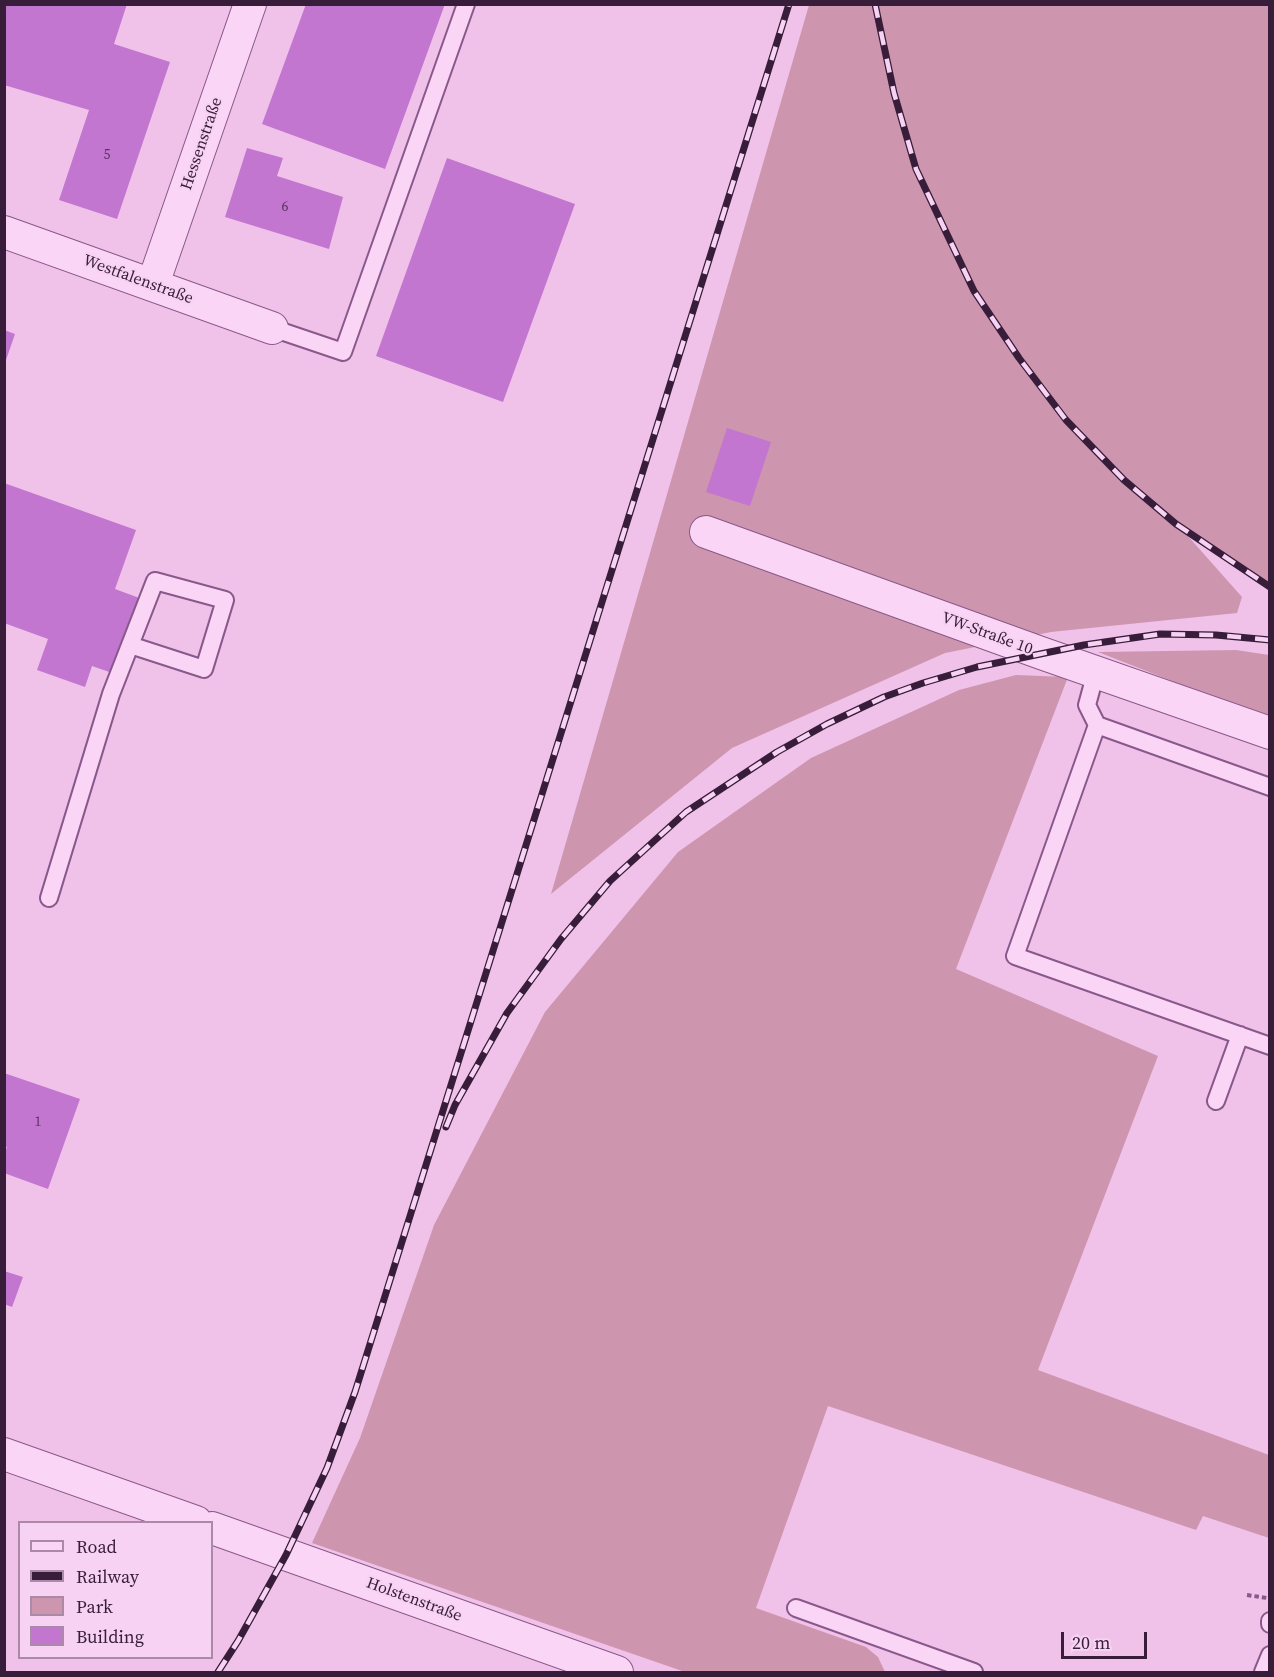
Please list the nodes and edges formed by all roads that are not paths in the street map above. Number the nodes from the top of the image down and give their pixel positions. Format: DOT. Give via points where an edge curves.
graph roads {
  1 [pos="250,4"];
  2 [pos="466,4"];
  3 [pos="4,232"];
  4 [pos="153,284"];
  5 [pos="272,328"];
  6 [pos="706,532"];
  7 [pos="130,645"];
  8 [pos="1096,672"];
  9 [pos="1097,725"];
  10 [pos="1269,733"];
  11 [pos="1269,787"];
  12 [pos="49,898"];
  13 [pos="1240,1035"];
  14 [pos="1269,1046"];
  15 [pos="1216,1101"];
  16 [pos="4,1454"];
  17 [pos="193,1521"];
  18 [pos="213,1528"];
  19 [pos="796,1608"];
  20 [pos="1269,1655"];
  21 [pos="617,1672"];
  22 [pos="974,1672"];
  23 [pos="1263,1672"];
  1 -- 4 [label="street, Hessenstraße"];
  2 -- 5 [label="lane" via="343,352"];
  3 -- 4 [label="street, Westfalenstraße"];
  4 -- 5 [label="street, Westfalenstraße"];
  6 -- 8 [label="street, VW-Straße 10"];
  7 -- 7 [label="lane" via="155,581 225,600 204,669"];
  7 -- 12 [label="lane" via="111,694"];
  8 -- 9 [label="lane" via="1087,705"];
  8 -- 10 [label="street, VW-Straße 10"];
  9 -- 11 [label="lane"];
  9 -- 13 [label="lane" via="1015,956"];
  13 -- 14 [label="lane"];
  13 -- 15 [label="lane"];
  16 -- 17 [label="street"];
  18 -- 21 [label="street, Holstenstraße"];
  19 -- 22 [label="lane"];
  20 -- 23 [label="lane"];
}
